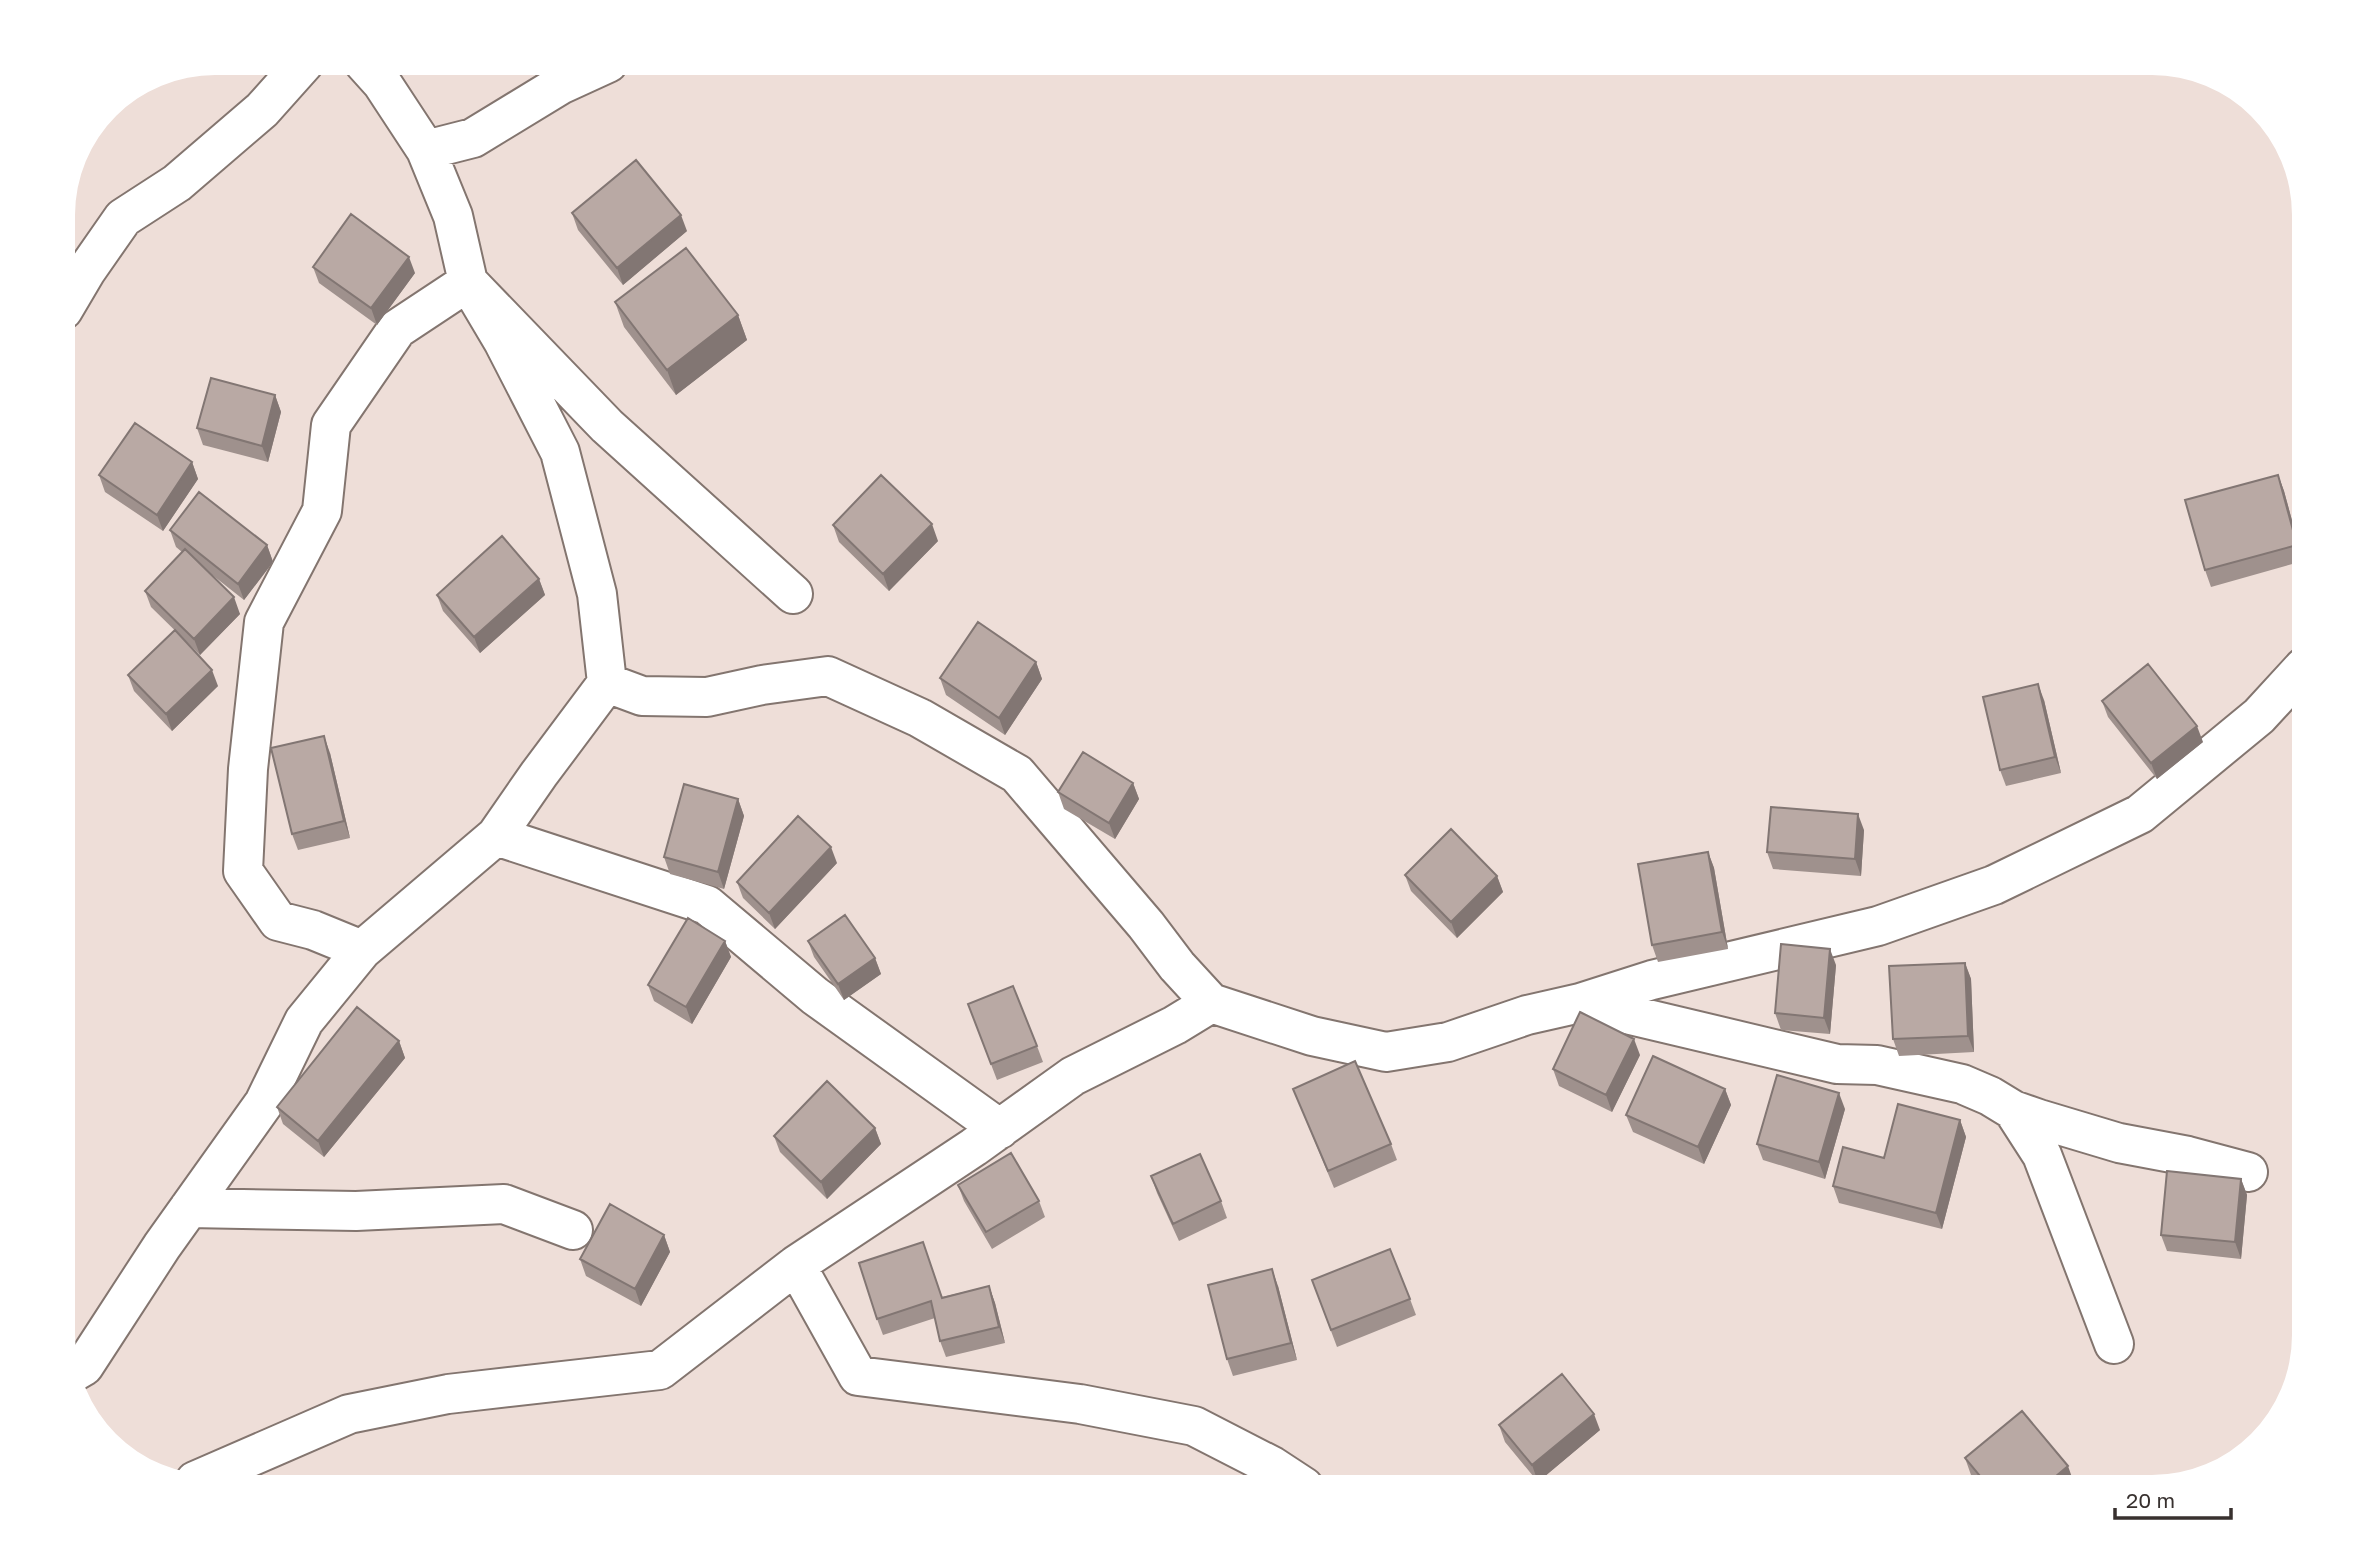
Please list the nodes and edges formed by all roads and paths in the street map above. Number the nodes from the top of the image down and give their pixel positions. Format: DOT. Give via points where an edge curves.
graph roads {
  1 [pos="293,75"];
  2 [pos="375,75"];
  3 [pos="582,75"];
  4 [pos="426,150"];
  5 [pos="468,282"];
  6 [pos="76,288"];
  7 [pos="793,594"];
  8 [pos="2292,680"];
  9 [pos="607,683"];
  10 [pos="496,836"];
  11 [pos="362,950"];
  12 [pos="1211,1003"];
  13 [pos="1580,1003"];
  14 [pos="2013,1110"];
  15 [pos="1000,1129"];
  16 [pos="2248,1172"];
  17 [pos="189,1208"];
  18 [pos="573,1230"];
  19 [pos="796,1265"];
  20 [pos="2113,1344"];
  21 [pos="79,1369"];
  22 [pos="209,1475"];
  23 [pos="1286,1475"];
  1 -- 6 [label="street" via="262,110 177,183 123,218"];
  2 -- 4 [label="street"];
  3 -- 4 [label="street" via="473,138"];
  4 -- 5 [label="street" via="453,216"];
  5 -- 7 [label="street" via="607,426"];
  5 -- 9 [label="street" via="560,452 597,594"];
  5 -- 11 [label="street" via="397,329 331,425 322,511 264,622 248,769 243,871 278,921"];
  8 -- 13 [label="street" via="2259,716 2140,814 1994,885 1878,926 1652,980"];
  9 -- 10 [label="street"];
  9 -- 12 [label="street" via="642,696 707,697 828,676 920,718 1017,774"];
  10 -- 11 [label="street"];
  10 -- 15 [label="street" via="707,905 815,996"];
  11 -- 17 [label="street" via="304,1021 264,1103"];
  12 -- 13 [label="street" via="1312,1035 1386,1052 1448,1042 1527,1015"];
  12 -- 15 [label="street" via="1073,1076"];
  13 -- 14 [label="street" via="1837,1065 1877,1065 1962,1084"];
  14 -- 16 [label="street" via="2119,1143"];
  14 -- 20 [label="street" via="2056,1187"];
  15 -- 19 [label="street"];
  17 -- 18 [label="street" via="356,1211 504,1204"];
  17 -- 21 [label="street"];
  19 -- 22 [label="street" via="660,1370 448,1394 349,1414"];
  19 -- 23 [label="street" via="858,1376 1080,1404 1194,1426"];
}
